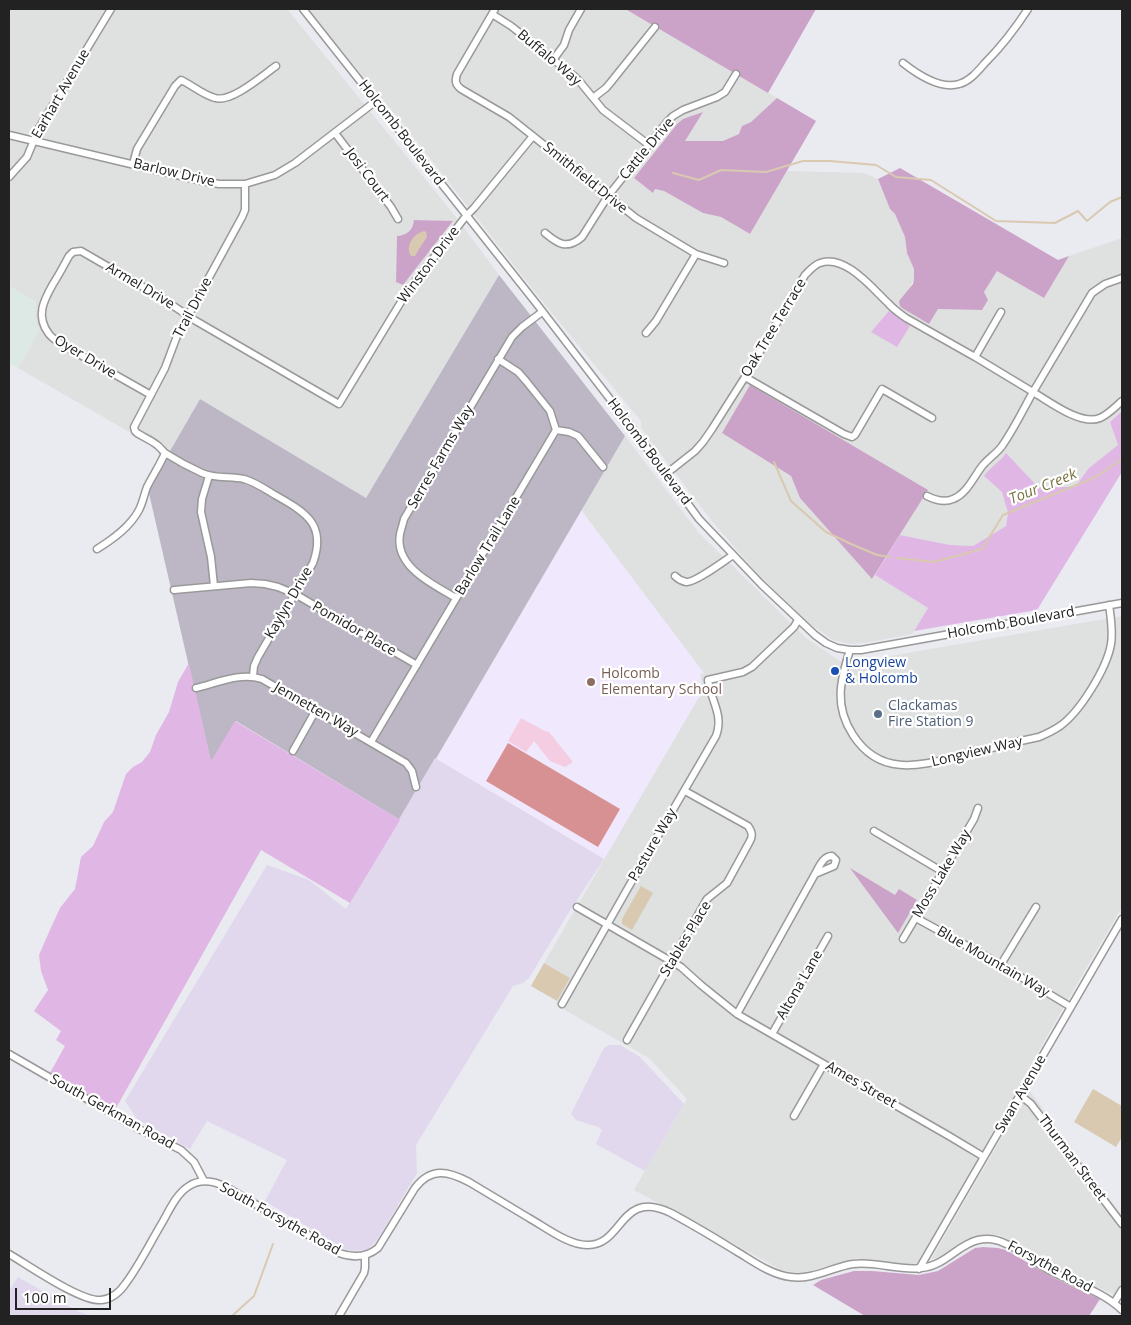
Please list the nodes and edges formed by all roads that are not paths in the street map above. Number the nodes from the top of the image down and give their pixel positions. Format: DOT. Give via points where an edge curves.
graph roads {
  1 [pos="111,9"];
  2 [pos="303,9"];
  3 [pos="581,9"];
  4 [pos="1028,9"];
  5 [pos="494,11"];
  6 [pos="655,27"];
  7 [pos="553,60"];
  8 [pos="903,62"];
  9 [pos="276,66"];
  10 [pos="736,74"];
  11 [pos="593,98"];
  12 [pos="376,101"];
  13 [pos="335,132"];
  14 [pos="9,135"];
  15 [pos="533,136"];
  16 [pos="34,141"];
  17 [pos="649,145"];
  18 [pos="133,164"];
  19 [pos="9,177"];
  20 [pos="245,184"];
  21 [pos="608,196"];
  22 [pos="466,216"];
  23 [pos="398,220"];
  24 [pos="545,233"];
  25 [pos="74,252"];
  26 [pos="696,254"];
  27 [pos="724,263"];
  28 [pos="1122,278"];
  29 [pos="542,312"];
  30 [pos="1001,312"];
  31 [pos="187,316"];
  32 [pos="646,333"];
  33 [pos="975,357"];
  34 [pos="498,359"];
  35 [pos="745,377"];
  36 [pos="1033,392"];
  37 [pos="151,395"];
  38 [pos="1122,401"];
  39 [pos="339,404"];
  40 [pos="932,418"];
  41 [pos="556,430"];
  42 [pos="135,431"];
  43 [pos="165,452"];
  44 [pos="603,467"];
  45 [pos="666,474"];
  46 [pos="209,476"];
  47 [pos="927,496"];
  48 [pos="97,549"];
  49 [pos="733,555"];
  50 [pos="675,576"];
  51 [pos="214,586"];
  52 [pos="174,590"];
  53 [pos="295,594"];
  54 [pos="456,598"];
  55 [pos="1122,603"];
  56 [pos="1109,605"];
  57 [pos="798,620"];
  58 [pos="850,650"];
  59 [pos="417,665"];
  60 [pos="253,676"];
  61 [pos="196,688"];
  62 [pos="316,710"];
  63 [pos="371,742"];
  64 [pos="293,751"];
  65 [pos="416,788"];
  66 [pos="685,791"];
  67 [pos="978,808"];
  68 [pos="874,832"];
  69 [pos="943,872"];
  70 [pos="816,874"];
  71 [pos="577,907"];
  72 [pos="1036,907"];
  73 [pos="916,918"];
  74 [pos="1122,919"];
  75 [pos="608,924"];
  76 [pos="828,936"];
  77 [pos="903,939"];
  78 [pos="672,962"];
  79 [pos="1000,966"];
  80 [pos="562,1004"];
  81 [pos="1071,1007"];
  82 [pos="737,1014"];
  83 [pos="772,1034"];
  84 [pos="627,1040"];
  85 [pos="9,1054"];
  86 [pos="824,1064"];
  87 [pos="1020,1095"];
  88 [pos="794,1116"];
  89 [pos="984,1157"];
  90 [pos="204,1181"];
  91 [pos="1122,1224"];
  92 [pos="9,1254"];
  93 [pos="365,1255"];
  94 [pos="920,1269"];
  95 [pos="1122,1290"];
  96 [pos="1114,1303"];
  97 [pos="1122,1310"];
  98 [pos="339,1316"];
  1 -- 16 [label="street, Earhart Avenue"];
  2 -- 12 [label="street, Holcomb Boulevard"];
  3 -- 7 [label="street" via="564,46"];
  4 -- 8 [label="street" via="1000,48 960,84 952,86 930,80"];
  5 -- 7 [label="street, Buffalo Way"];
  5 -- 15 [label="street, Smithfield Drive" via="455,81 461,90 509,117"];
  6 -- 11 [label="street" via="606,88"];
  7 -- 11 [label="street, Buffalo Way" via="580,82"];
  9 -- 18 [label="street" via="237,93 222,99 181,80 137,149"];
  10 -- 17 [label="street, Cattle Drive" via="725,92 673,116"];
  11 -- 17 [label="street, Buffalo Way" via="603,110"];
  12 -- 13 [label="street, Barlow Drive"];
  12 -- 22 [label="street, Holcomb Boulevard"];
  13 -- 20 [label="street, Barlow Drive" via="284,170"];
  13 -- 23 [label="street, Josi Court"];
  14 -- 16 [label="street, Barlow Drive"];
  15 -- 21 [label="street, Smithfield Drive"];
  15 -- 22 [label="street, Winston Drive"];
  16 -- 18 [label="street, Barlow Drive"];
  16 -- 19 [label="street, Earhart Avenue" via="27,157"];
  17 -- 21 [label="street, Cattle Drive"];
  18 -- 20 [label="street, Barlow Drive" via="210,183"];
  20 -- 31 [label="street, Trail Drive" via="242,217"];
  21 -- 24 [label="street, Cattle Drive" via="577,241 559,244"];
  21 -- 26 [label="street, Smithfield Drive" via="636,218"];
  22 -- 29 [label="street, Holcomb Boulevard"];
  22 -- 39 [label="street, Winston Drive" via="404,296"];
  25 -- 31 [label="street, Armel Drive" via="81,251 158,295"];
  25 -- 37 [label="street, Oyer Drive" via="44,301 44,327 61,344"];
  26 -- 27 [label="street, Smithfield Drive"];
  26 -- 32 [label="street" via="656,322"];
  28 -- 36 [label="street" via="1092,293"];
  29 -- 34 [label="street, Serres Farms Way" via="512,337"];
  29 -- 45 [label="street, Holcomb Boulevard"];
  30 -- 33 [label="street"];
  31 -- 37 [label="street, Trail Drive"];
  31 -- 39 [label="street, Armel Drive"];
  33 -- 35 [label="street, Oak Tree Terrace" via="896,311 848,267 830,262 815,266 805,275"];
  33 -- 36 [label="street, Oak Tree Terrace"];
  34 -- 41 [label="street" via="526,381 550,411"];
  34 -- 54 [label="street, Serres Farms Way" via="404,519 399,536 401,550 415,573"];
  35 -- 40 [label="street" via="852,438 882,390"];
  35 -- 45 [label="street, Oak Tree Terrace" via="703,442"];
  36 -- 38 [label="street, Oak Tree Terrace" via="1087,420 1098,419"];
  36 -- 47 [label="street" via="1002,446 963,493 948,501"];
  37 -- 42 [label="street, Trail Drive" via="135,424"];
  41 -- 44 [label="street" via="578,436"];
  41 -- 54 [label="street, Barlow Trail Lane"];
  42 -- 43 [label="street, Kaylyn Drive"];
  43 -- 46 [label="street, Kaylyn Drive"];
  43 -- 48 [label="street" via="135,517 112,540"];
  45 -- 49 [label="street, Holcomb Boulevard" via="699,519"];
  46 -- 51 [label="street" via="201,512"];
  46 -- 53 [label="street, Kaylyn Drive" via="254,482 300,510 312,522 317,537 316,555"];
  49 -- 50 [label="street" via="689,582"];
  49 -- 57 [label="street, Holcomb Boulevard"];
  51 -- 52 [label="street, Pomidor Place"];
  51 -- 53 [label="street, Pomidor Place" via="265,584"];
  53 -- 59 [label="street, Pomidor Place"];
  53 -- 60 [label="street, Kaylyn Drive" via="258,657"];
  54 -- 59 [label="street, Barlow Trail Lane"];
  55 -- 56 [label="street, Holcomb Boulevard"];
  56 -- 58 [label="street, Holcomb Boulevard"];
  56 -- 58 [label="street, Longview Way" via="1112,642 1107,660 1080,704 1061,725 1039,737 932,763 906,766 886,761 867,751 854,736 840,704 842,677"];
  57 -- 58 [label="street, Holcomb Boulevard" via="826,643"];
  57 -- 66 [label="street, Pasture Way" via="752,667 708,680 719,726"];
  59 -- 63 [label="street, Barlow Trail Lane"];
  60 -- 61 [label="street"];
  60 -- 62 [label="street, Jennetten Way"];
  62 -- 63 [label="street, Jennetten Way"];
  62 -- 64 [label="street"];
  63 -- 65 [label="street, Jennetten Way" via="406,763 412,771"];
  66 -- 75 [label="street, Pasture Way"];
  66 -- 78 [label="street, Stables Place" via="748,826 752,835 726,883 707,899"];
  67 -- 69 [label="street, Moss Lake Way"];
  68 -- 69 [label="street"];
  69 -- 73 [label="street, Moss Lake Way"];
  70 -- 82 [label="street"];
  71 -- 75 [label="street, Ames Street"];
  72 -- 79 [label="street"];
  73 -- 77 [label="street, Moss Lake Way"];
  73 -- 79 [label="street, Blue Mountain Way"];
  74 -- 81 [label="street, Swan Avenue"];
  75 -- 78 [label="street, Ames Street"];
  75 -- 80 [label="street, Pasture Way"];
  76 -- 83 [label="street, Altona Lane"];
  78 -- 82 [label="street, Ames Street"];
  78 -- 84 [label="street, Stables Place"];
  79 -- 81 [label="street, Blue Mountain Way"];
  81 -- 87 [label="street, Swan Avenue"];
  82 -- 83 [label="street, Ames Street"];
  83 -- 86 [label="street, Ames Street"];
  85 -- 90 [label="street, South Gerkman Road" via="139,1130 181,1150 194,1162"];
  86 -- 88 [label="street"];
  86 -- 89 [label="street, Ames Street"];
  87 -- 89 [label="street, Swan Avenue"];
  87 -- 91 [label="street, Thurman Street" via="1031,1104"];
  89 -- 94 [label="street, Swan Avenue"];
  90 -- 92 [label="street, South Forsythe Road" via="190,1185 181,1193 126,1284 109,1298 94,1300 80,1295"];
  90 -- 93 [label="street, South Forsythe Road" via="226,1187 339,1253 353,1257"];
  93 -- 94 [label="street" via="382,1243 418,1184 428,1176 443,1173 462,1178 565,1239 583,1245 601,1242 630,1213 648,1206 671,1213 787,1277 810,1277 860,1264"];
  93 -- 98 [label="street" via="364,1273"];
  94 -- 96 [label="street, Forsythe Road" via="936,1264 973,1242 996,1240"];
  95 -- 96 [label="street"];
  96 -- 97 [label="street, Forsythe Road"];
}
